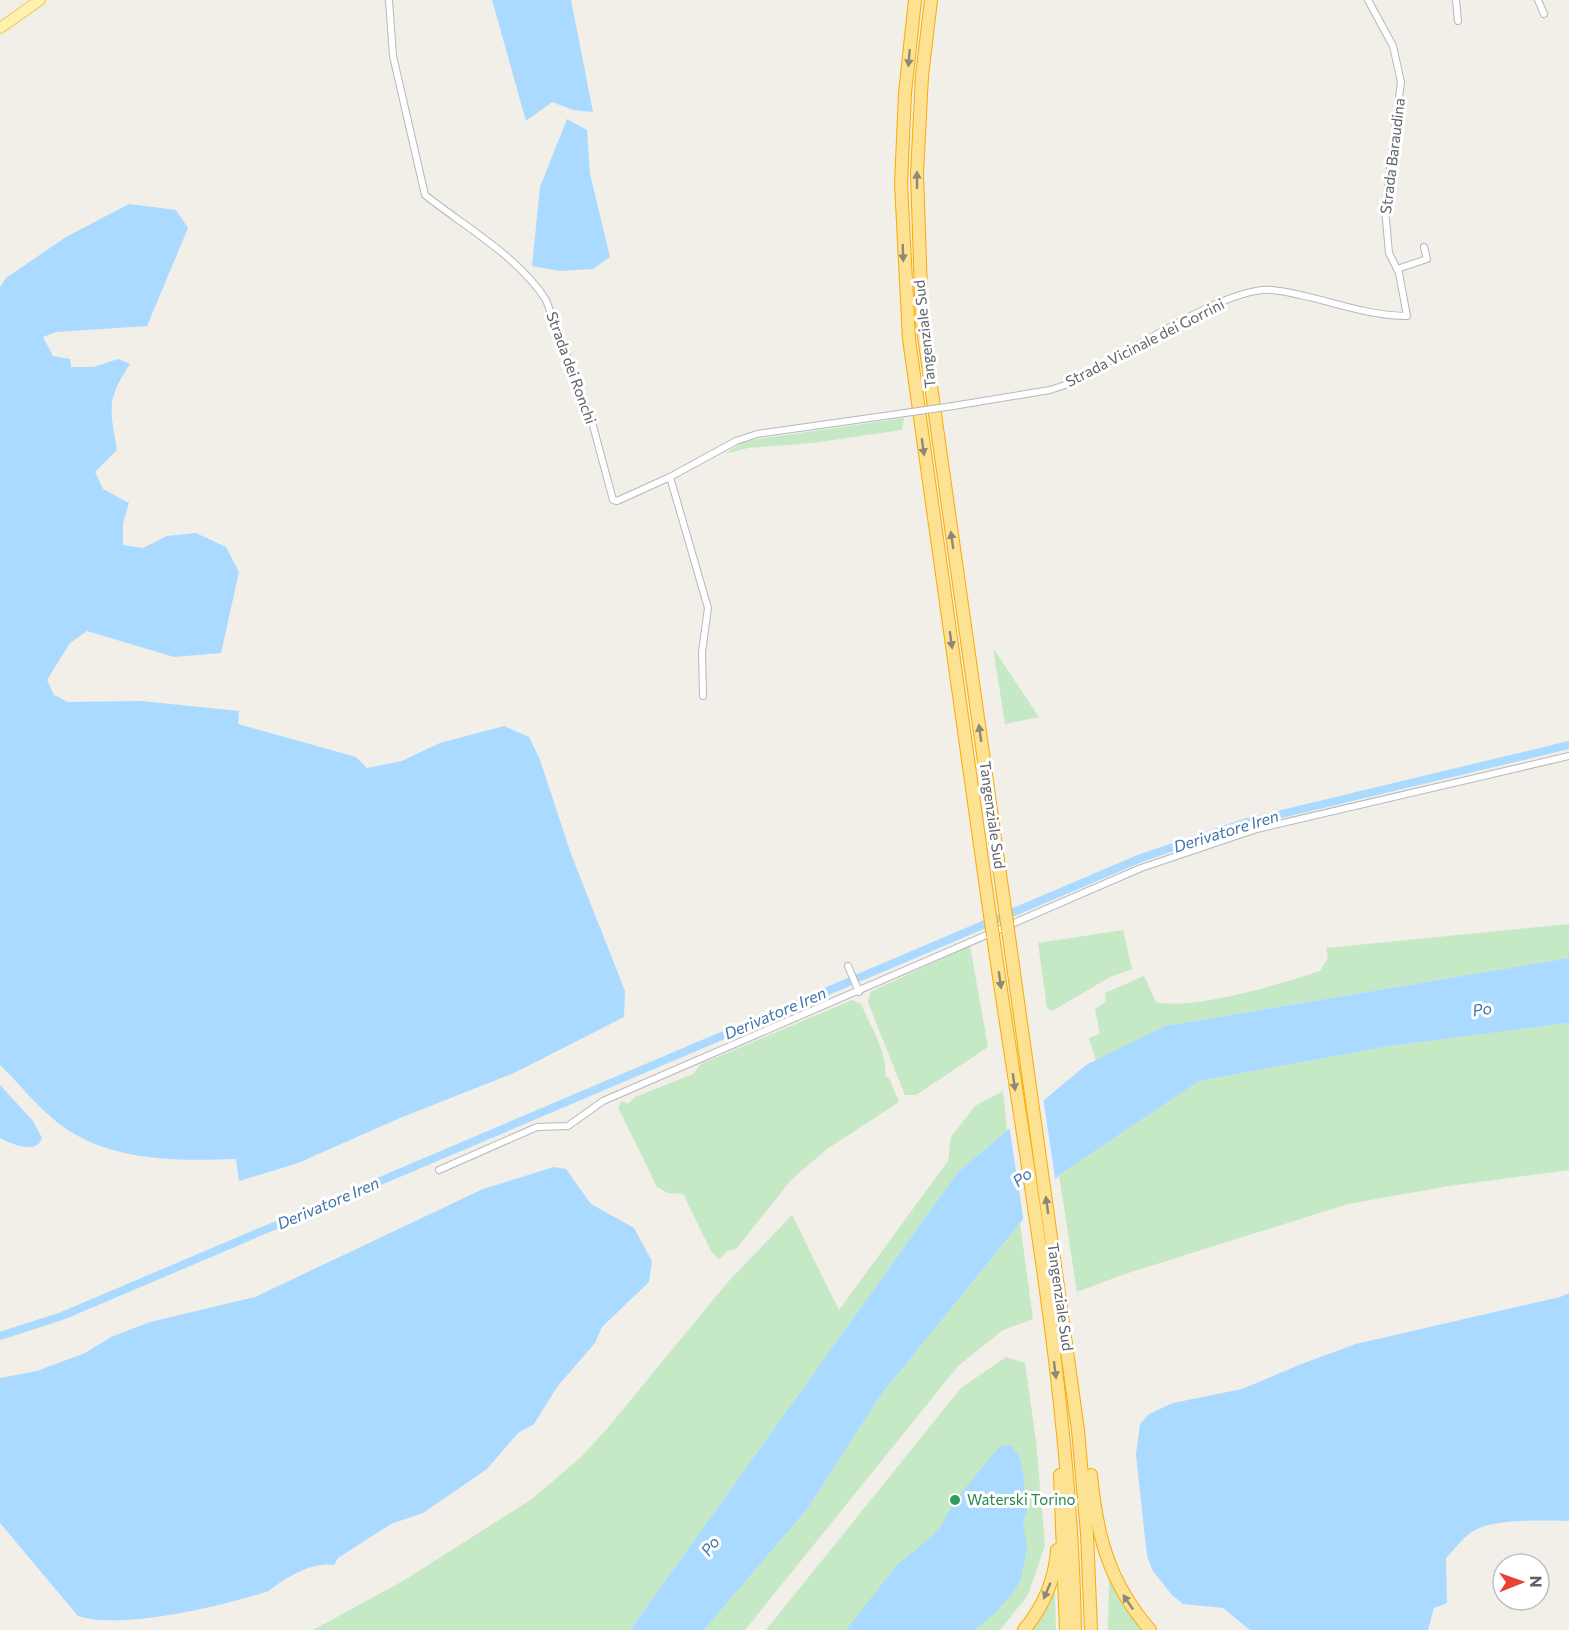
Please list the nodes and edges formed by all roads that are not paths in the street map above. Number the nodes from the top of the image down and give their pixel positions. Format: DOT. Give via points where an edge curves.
graph roads {
  1 [pos="40,0"];
  2 [pos="389,0"];
  3 [pos="915,0"];
  4 [pos="931,0"];
  5 [pos="1368,0"];
  6 [pos="1456,0"];
  7 [pos="1538,0"];
  8 [pos="1544,14"];
  9 [pos="1458,21"];
  10 [pos="0,27"];
  11 [pos="1424,247"];
  12 [pos="1398,269"];
  13 [pos="1407,316"];
  14 [pos="891,415"];
  15 [pos="670,477"];
  16 [pos="703,696"];
  17 [pos="1569,756"];
  18 [pos="848,966"];
  19 [pos="859,992"];
  20 [pos="439,1170"];
  21 [pos="1075,1402"];
  22 [pos="1060,1408"];
  23 [pos="1060,1492"];
  24 [pos="1024,1630"];
  25 [pos="1066,1630"];
  26 [pos="1075,1630"];
  27 [pos="1091,1630"];
  28 [pos="1150,1630"];
  1 -- 10 [label="main road"];
  2 -- 15 [label="street, Strada dei Ronchi" via="393,56 425,195 490,243 540,290 592,422 613,500"];
  3 -- 22 [label="highway, Tangenziale Sud, one-way, bridge" via="905,93 902,173 909,339"];
  21 -- 4 [label="highway, Tangenziale Sud, one-way, bridge" via="922,322 917,174"];
  5 -- 12 [label="street, Strada Baraudina" via="1394,46 1401,82 1385,209 1389,253"];
  6 -- 9 [label="street"];
  7 -- 8 [label="street"];
  11 -- 12 [label="street" via="1427,259"];
  12 -- 13 [label="street, Strada Baraudina"];
  13 -- 14 [label="street, Strada Vicinale dei Gorrini, bridge" via="1388,316 1273,290 1248,292 1209,307 1068,384 1039,393"];
  14 -- 15 [label="street, Strada dei Ronchi" via="757,434 736,441"];
  15 -- 16 [label="street" via="708,608 702,652"];
  17 -- 19 [label="street" via="1221,840 1141,868"];
  18 -- 19 [label="street"];
  19 -- 20 [label="street" via="603,1101 568,1126 537,1127"];
  21 -- 27 [label="highway, Tangenziale Sud"];
  28 -- 21 [label="highway, one-way" via="1127,1602 1105,1553 1096,1517 1089,1455"];
  22 -- 23 [label="highway"];
  22 -- 26 [label="highway, Tangenziale Sud"];
  23 -- 24 [label="highway, one-way" via="1054,1572 1042,1602"];
  23 -- 25 [label="highway"];
}
